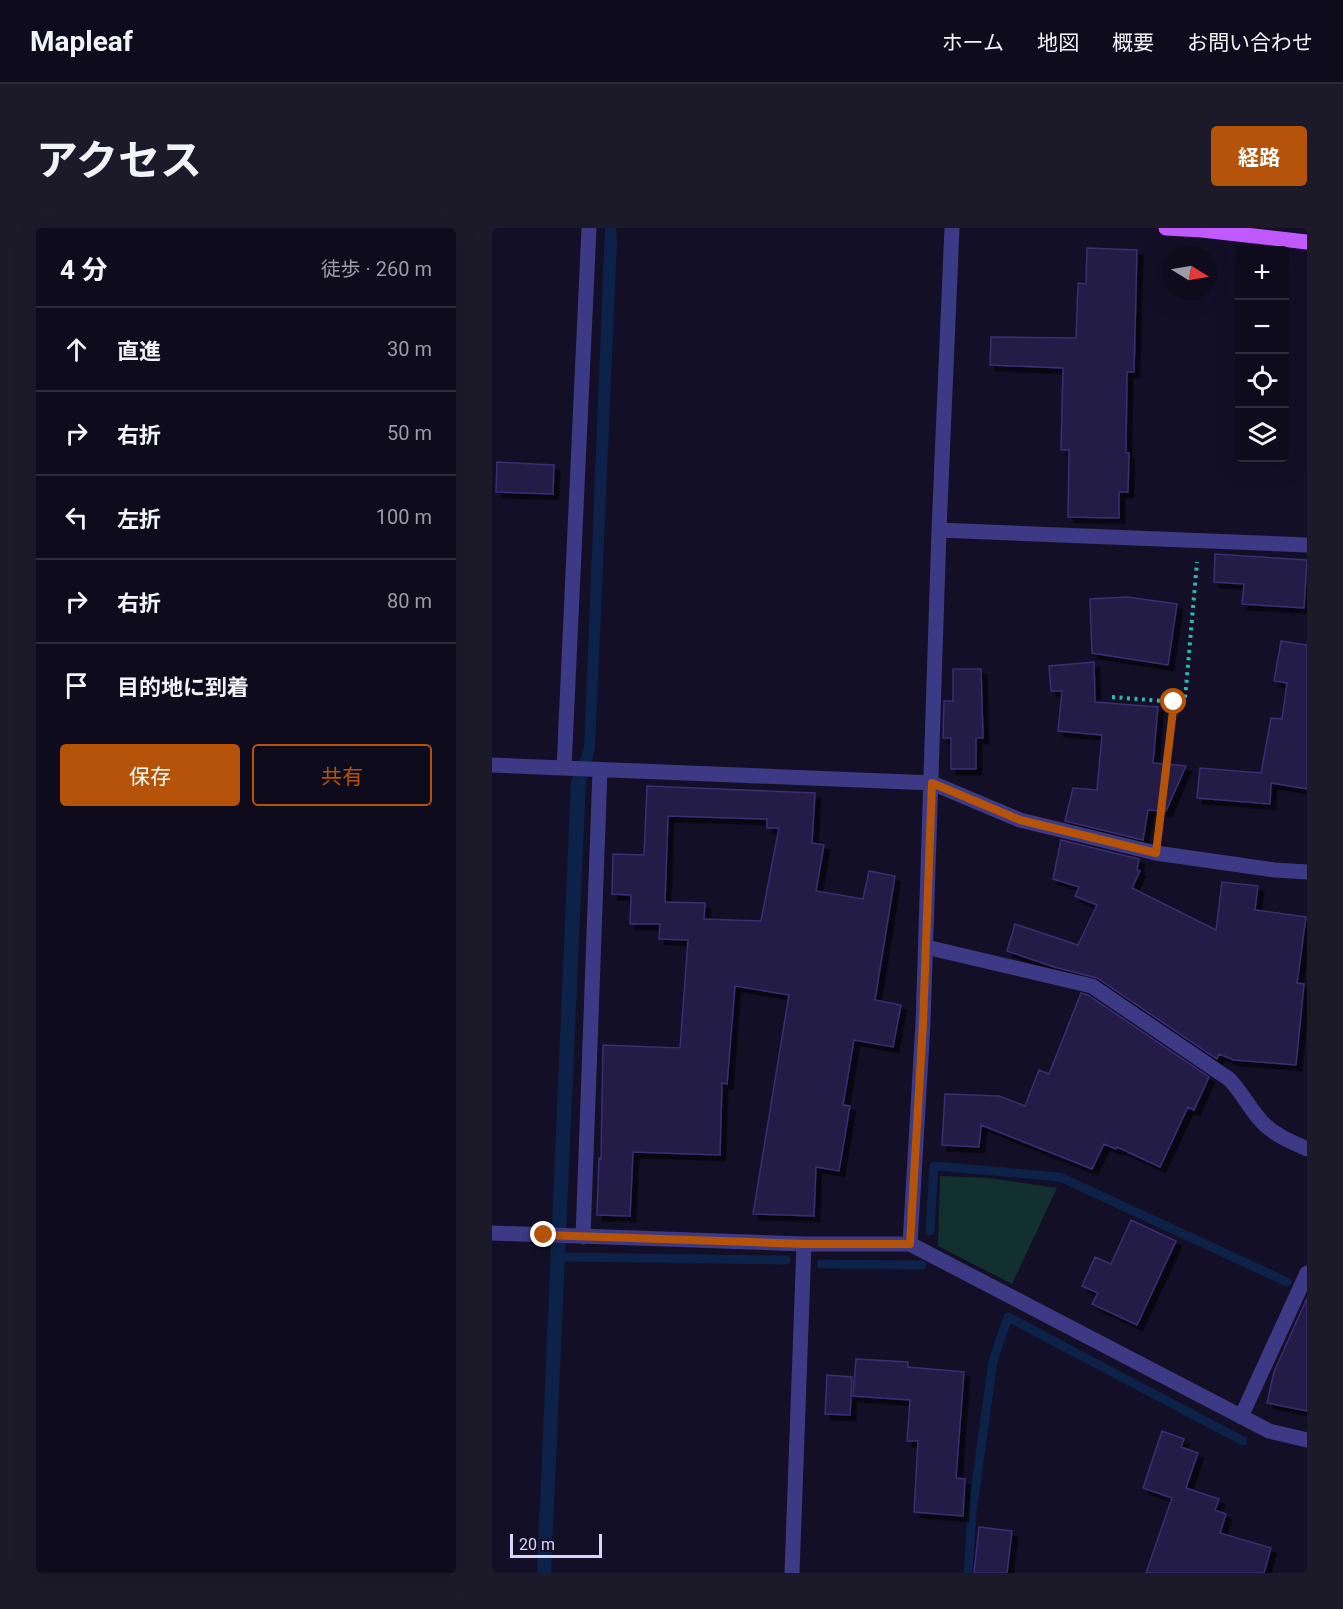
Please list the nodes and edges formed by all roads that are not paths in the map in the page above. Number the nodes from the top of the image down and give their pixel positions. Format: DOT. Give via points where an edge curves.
graph roads {
  1 [pos="589,228"];
  2 [pos="952,228"];
  3 [pos="1166,228"];
  4 [pos="1307,242"];
  5 [pos="939,530"];
  6 [pos="1307,544"];
  7 [pos="492,765"];
  8 [pos="568,769"];
  9 [pos="596,770"];
  10 [pos="932,783"];
  11 [pos="1307,872"];
  12 [pos="926,947"];
  13 [pos="1307,1149"];
  14 [pos="492,1233"];
  15 [pos="577,1236"];
  16 [pos="804,1244"];
  17 [pos="910,1244"];
  18 [pos="1307,1273"];
  19 [pos="1241,1417"];
  20 [pos="1307,1440"];
  21 [pos="792,1573"];
  1 -- 8 [label="street"];
  2 -- 5 [label="street"];
  3 -- 4 [label="main road"];
  5 -- 6 [label="street"];
  5 -- 10 [label="street"];
  7 -- 8 [label="street"];
  8 -- 9 [label="street"];
  9 -- 10 [label="street"];
  9 -- 15 [label="street"];
  10 -- 11 [label="street" via="1020,820 1156,853"];
  10 -- 12 [label="street"];
  12 -- 13 [label="street" via="1092,986 1229,1079 1263,1124"];
  12 -- 17 [label="street"];
  14 -- 15 [label="street"];
  15 -- 16 [label="street"];
  16 -- 17 [label="street"];
  16 -- 21 [label="street"];
  17 -- 19 [label="street"];
  18 -- 19 [label="street"];
  19 -- 20 [label="street" via="1269,1431"];
}
